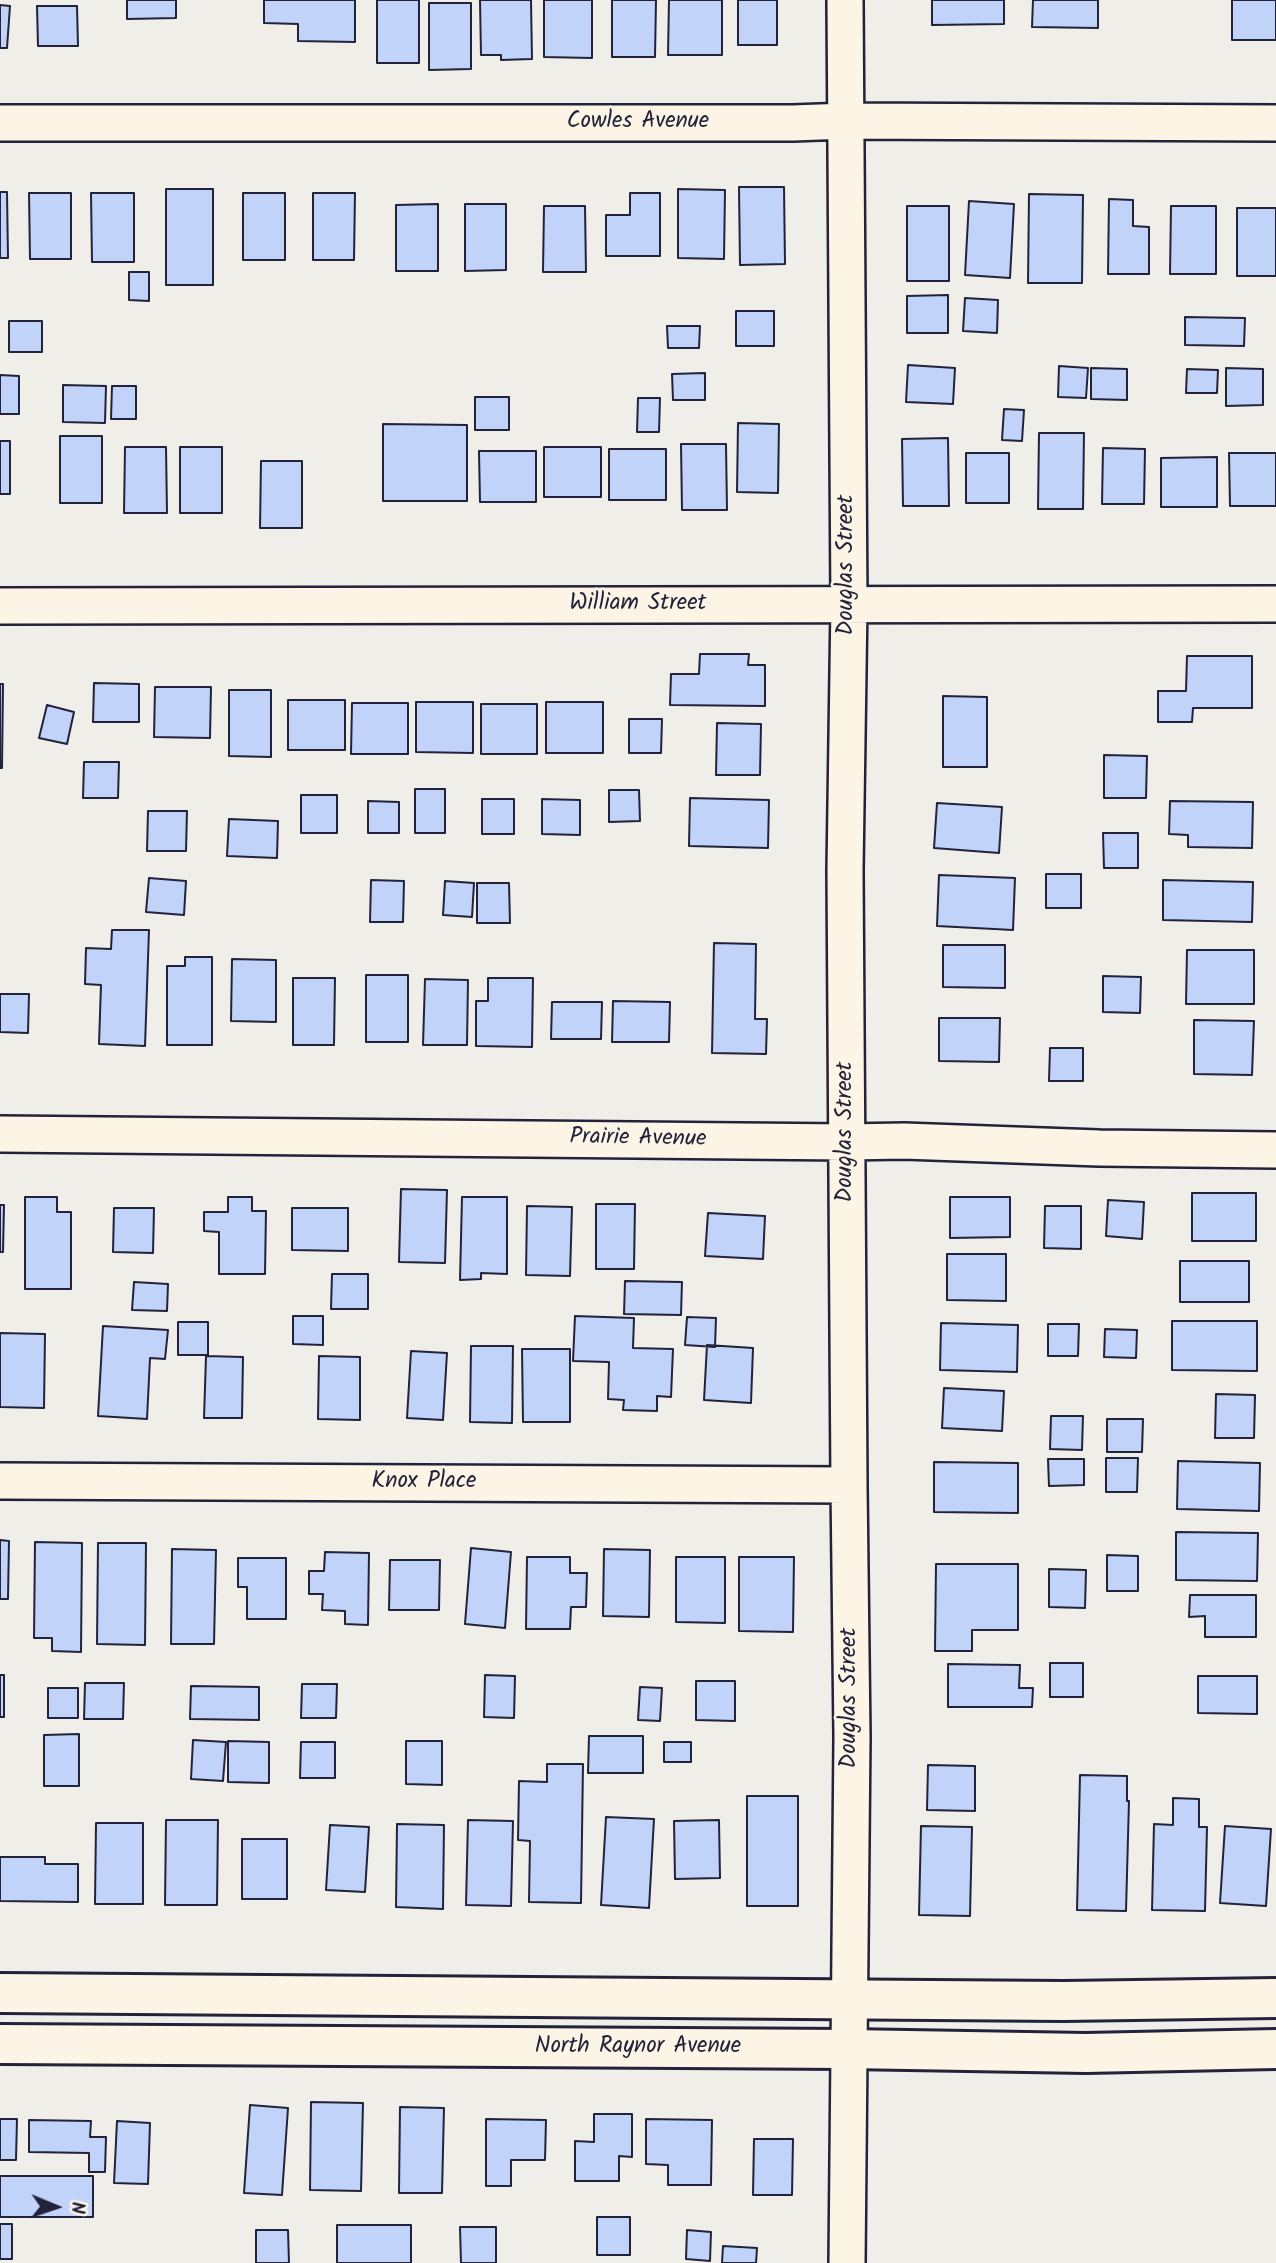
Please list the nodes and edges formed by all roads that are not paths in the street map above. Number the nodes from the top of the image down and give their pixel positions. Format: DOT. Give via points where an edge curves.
graph roads {
  1 [pos="845,0"];
  2 [pos="846,121"];
  3 [pos="0,123"];
  4 [pos="1276,123"];
  5 [pos="849,604"];
  6 [pos="1276,604"];
  7 [pos="0,606"];
  8 [pos="0,1133"];
  9 [pos="847,1142"];
  10 [pos="1276,1150"];
  11 [pos="0,1481"];
  12 [pos="849,1485"];
  13 [pos="0,1993"];
  14 [pos="850,1998"];
  15 [pos="1276,1998"];
  16 [pos="0,2044"];
  17 [pos="848,2049"];
  18 [pos="1276,2049"];
  19 [pos="847,2263"];
  1 -- 2 [label="street, Douglas Street"];
  2 -- 3 [label="street, Cowles Avenue"];
  2 -- 4 [label="street, Cowles Avenue"];
  2 -- 5 [label="street, Douglas Street"];
  5 -- 6 [label="street, William Street"];
  5 -- 7 [label="street, William Street"];
  5 -- 9 [label="street, Douglas Street"];
  8 -- 9 [label="street, Prairie Avenue"];
  9 -- 10 [label="street, Prairie Avenue"];
  9 -- 12 [label="street, Douglas Street"];
  11 -- 12 [label="street, Knox Place"];
  12 -- 14 [label="street, Douglas Street"];
  13 -- 14 [label="main road"];
  14 -- 15 [label="main road"];
  14 -- 17 [label="street, Douglas Street"];
  16 -- 17 [label="main road, North Raynor Avenue"];
  17 -- 18 [label="main road, North Raynor Avenue" via="1086,2053"];
  17 -- 19 [label="street, Douglas Street"];
}
